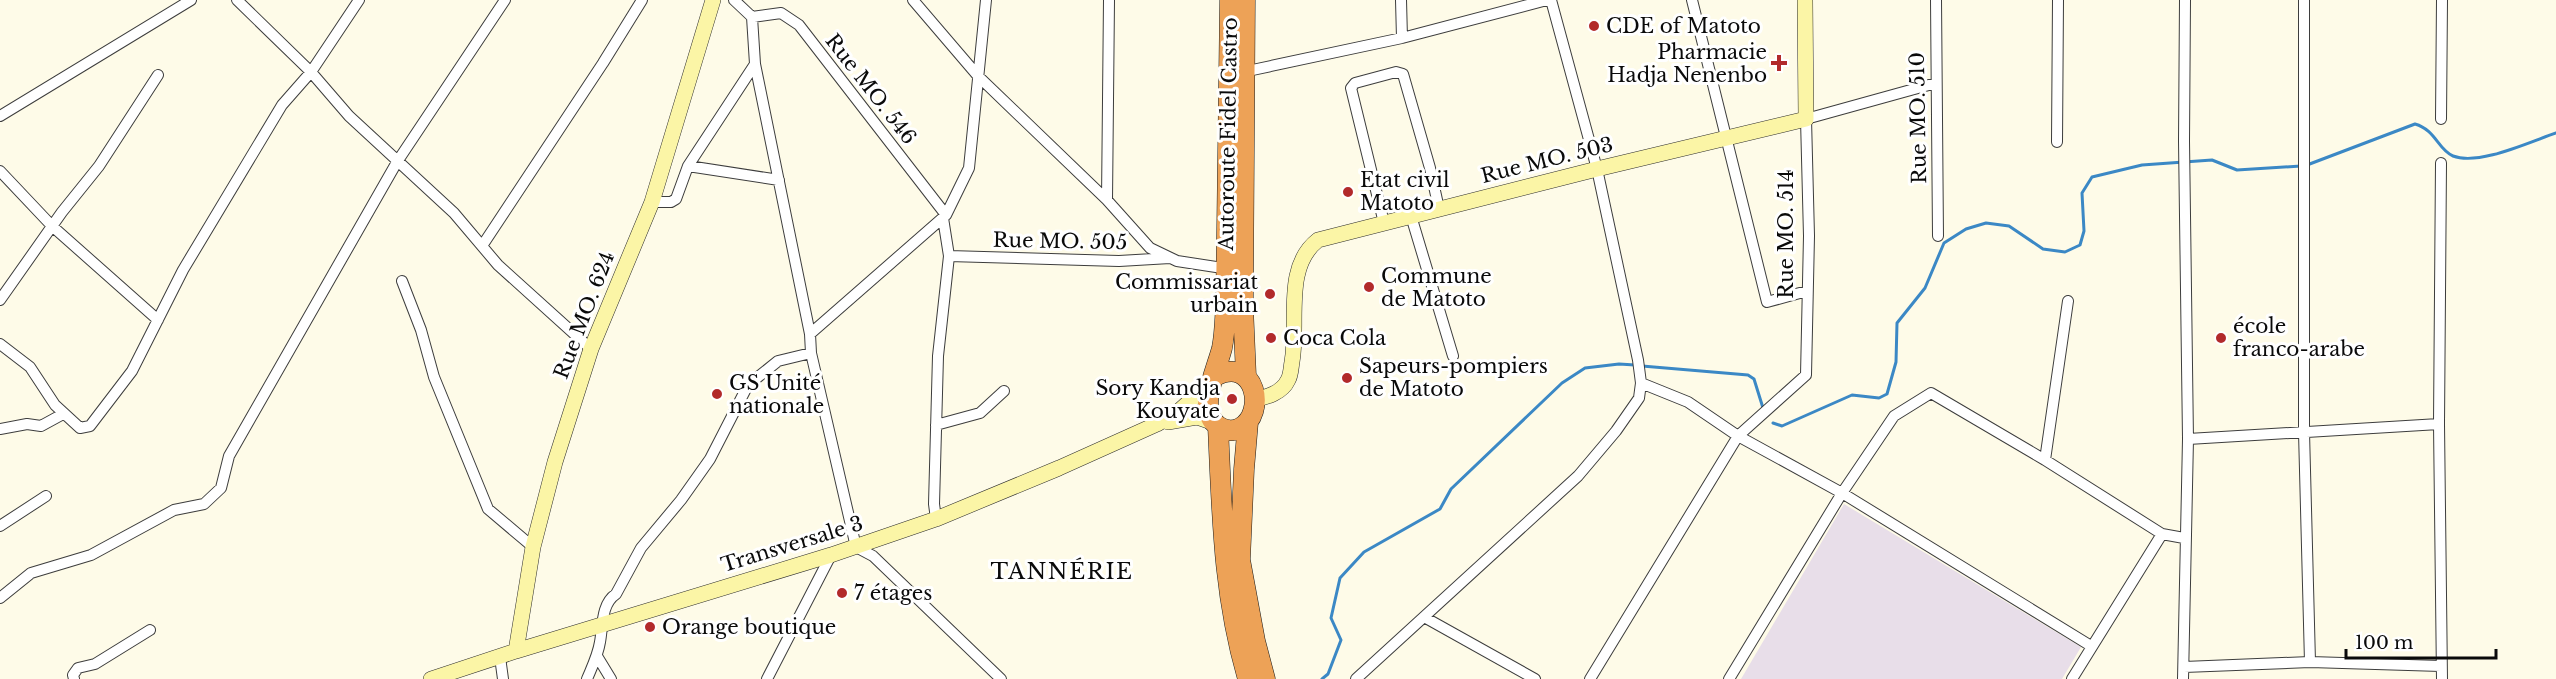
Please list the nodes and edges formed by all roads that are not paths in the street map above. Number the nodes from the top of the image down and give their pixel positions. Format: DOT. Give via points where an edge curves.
graph roads {
  1 [pos="191,0"];
  2 [pos="237,0"];
  3 [pos="359,0"];
  4 [pos="505,0"];
  5 [pos="642,0"];
  6 [pos="713,0"];
  7 [pos="734,0"];
  8 [pos="913,0"];
  9 [pos="986,0"];
  10 [pos="1109,0"];
  11 [pos="1230,0"];
  12 [pos="1245,0"];
  13 [pos="1401,0"];
  14 [pos="1549,0"];
  15 [pos="1692,0"];
  16 [pos="1805,0"];
  17 [pos="1936,0"];
  18 [pos="2058,0"];
  19 [pos="2185,0"];
  20 [pos="2304,0"];
  21 [pos="2442,0"];
  22 [pos="752,17"];
  23 [pos="1402,38"];
  24 [pos="755,64"];
  25 [pos="311,72"];
  26 [pos="1243,72"];
  27 [pos="158,75"];
  28 [pos="978,76"];
  29 [pos="1936,83"];
  30 [pos="0,116"];
  31 [pos="1806,119"];
  32 [pos="2441,119"];
  33 [pos="1726,138"];
  34 [pos="2058,142"];
  35 [pos="397,162"];
  36 [pos="2441,163"];
  37 [pos="688,166"];
  38 [pos="1597,169"];
  39 [pos="0,171"];
  40 [pos="779,180"];
  41 [pos="1107,200"];
  42 [pos="652,202"];
  43 [pos="1439,209"];
  44 [pos="1411,216"];
  45 [pos="945,217"];
  46 [pos="1384,223"];
  47 [pos="52,226"];
  48 [pos="1938,236"];
  49 [pos="482,246"];
  50 [pos="948,256"];
  51 [pos="1170,258"];
  52 [pos="1234,269"];
  53 [pos="402,281"];
  54 [pos="1807,291"];
  55 [pos="0,300"];
  56 [pos="2068,301"];
  57 [pos="158,320"];
  58 [pos="810,334"];
  59 [pos="0,344"];
  60 [pos="591,349"];
  61 [pos="811,353"];
  62 [pos="1453,356"];
  63 [pos="1246,376"];
  64 [pos="1213,380"];
  65 [pos="1641,383"];
  66 [pos="1004,391"];
  67 [pos="1254,400"];
  68 [pos="63,414"];
  69 [pos="1248,422"];
  70 [pos="1157,424"];
  71 [pos="1216,424"];
  72 [pos="2439,424"];
  73 [pos="936,425"];
  74 [pos="0,429"];
  75 [pos="2304,432"];
  76 [pos="1738,436"];
  77 [pos="2188,439"];
  78 [pos="2045,460"];
  79 [pos="1842,493"];
  80 [pos="46,496"];
  81 [pos="936,519"];
  82 [pos="0,526"];
  83 [pos="2162,534"];
  84 [pos="2184,538"];
  85 [pos="532,547"];
  86 [pos="856,547"];
  87 [pos="831,555"];
  88 [pos="0,598"];
  89 [pos="1424,617"];
  90 [pos="601,625"];
  91 [pos="150,630"];
  92 [pos="2091,646"];
  93 [pos="516,651"];
  94 [pos="597,656"];
  95 [pos="500,657"];
  96 [pos="2310,662"];
  97 [pos="2441,666"];
  98 [pos="2184,667"];
  99 [pos="74,679"];
  100 [pos="431,679"];
  101 [pos="503,679"];
  102 [pos="587,679"];
  103 [pos="611,679"];
  104 [pos="767,679"];
  105 [pos="1001,679"];
  106 [pos="1248,679"];
  107 [pos="1264,679"];
  108 [pos="1356,679"];
  109 [pos="1534,679"];
  110 [pos="1590,679"];
  111 [pos="1730,679"];
  112 [pos="2072,679"];
  113 [pos="2183,679"];
  114 [pos="2442,679"];
  1 -- 30 [label="street"];
  2 -- 25 [label="street"];
  3 -- 25 [label="street"];
  4 -- 35 [label="street"];
  5 -- 49 [label="street"];
  6 -- 42 [label="street, Rue MO. 624"];
  7 -- 22 [label="street"];
  8 -- 28 [label="street"];
  9 -- 28 [label="street"];
  10 -- 41 [label="street"];
  11 -- 52 [label="highway, Autoroute Fidel Castro"];
  12 -- 26 [label="highway, Autoroute Fidel Castro"];
  13 -- 23 [label="street"];
  14 -- 23 [label="street"];
  14 -- 38 [label="street"];
  15 -- 33 [label="street"];
  16 -- 31 [label="street, Rue MO. 514"];
  17 -- 29 [label="street, Rue MO. 510"];
  18 -- 34 [label="street"];
  19 -- 77 [label="street"];
  20 -- 75 [label="street"];
  21 -- 32 [label="street"];
  22 -- 24 [label="street"];
  22 -- 45 [label="street, Rue MO. 546" via="781,13 799,25"];
  23 -- 26 [label="street"];
  24 -- 37 [label="street"];
  24 -- 40 [label="street"];
  25 -- 35 [label="street"];
  25 -- 57 [label="street" via="282,105 183,270"];
  26 -- 52 [label="highway, Autoroute Fidel Castro"];
  27 -- 47 [label="street" via="99,166"];
  28 -- 41 [label="street"];
  28 -- 45 [label="street" via="969,168"];
  29 -- 31 [label="street, Rue MO. 503"];
  29 -- 48 [label="street, Rue MO. 510"];
  31 -- 33 [label="street, Rue MO. 503"];
  31 -- 54 [label="street, Rue MO. 514"];
  33 -- 38 [label="street, Rue MO. 503"];
  33 -- 54 [label="street" via="1767,302"];
  35 -- 49 [label="street" via="454,213"];
  35 -- 88 [label="street" via="229,456 221,488 204,504 174,510 91,555 32,573"];
  36 -- 72 [label="street"];
  37 -- 40 [label="street"];
  37 -- 42 [label="street" via="676,199"];
  38 -- 43 [label="street, Rue MO. 503"];
  38 -- 65 [label="street"];
  39 -- 47 [label="street"];
  40 -- 58 [label="street"];
  41 -- 51 [label="street" via="1150,248"];
  42 -- 60 [label="street, Rue MO. 624"];
  43 -- 44 [label="street, Rue MO. 503"];
  43 -- 46 [label="street" via="1403,74 1396,72 1355,83 1351,88"];
  44 -- 46 [label="street, Rue MO. 503"];
  44 -- 62 [label="street"];
  45 -- 50 [label="street"];
  45 -- 58 [label="street"];
  46 -- 67 [label="street, Rue MO. 503" via="1318,240 1308,248 1300,259 1297,277 1288,380 1280,390"];
  47 -- 55 [label="street"];
  47 -- 57 [label="street"];
  49 -- 60 [label="street"];
  50 -- 51 [label="street, Rue MO. 505" via="1119,261"];
  50 -- 73 [label="street"];
  51 -- 52 [label="street"];
  52 -- 63 [label="highway, Autoroute Fidel Castro"];
  52 -- 64 [label="highway, Autoroute Fidel Castro"];
  53 -- 85 [label="street" via="434,377 488,509"];
  54 -- 76 [label="street, Rue MO. 514" via="1806,375"];
  56 -- 78 [label="street"];
  57 -- 68 [label="street" via="132,371 90,426 80,428"];
  58 -- 61 [label="street"];
  59 -- 68 [label="street" via="30,366"];
  60 -- 85 [label="street, Rue MO. 624"];
  61 -- 86 [label="street"];
  61 -- 90 [label="street" via="778,361 748,385 710,459 641,548 616,594 609,599"];
  63 -- 64 [label="highway" via="1224,371"];
  63 -- 67 [label="highway"];
  64 -- 70 [label="street, Transversale 3" via="1179,411"];
  64 -- 71 [label="highway" via="1209,410"];
  65 -- 76 [label="street" via="1688,402"];
  65 -- 89 [label="street" via="1639,398 1578,476"];
  66 -- 73 [label="street" via="980,412"];
  67 -- 69 [label="highway"];
  68 -- 74 [label="street" via="41,426 27,424"];
  69 -- 71 [label="highway" via="1231,430"];
  69 -- 107 [label="highway" via="1240,560"];
  70 -- 71 [label="street, Transversale 3" via="1197,417"];
  70 -- 81 [label="street, Transversale 3"];
  71 -- 106 [label="highway" via="1224,559"];
  72 -- 75 [label="street"];
  72 -- 97 [label="street"];
  73 -- 81 [label="street"];
  75 -- 77 [label="street"];
  75 -- 96 [label="street"];
  76 -- 79 [label="street"];
  76 -- 110 [label="street, Rue MO. 514"];
  77 -- 84 [label="street"];
  78 -- 79 [label="street" via="1931,393 1894,416"];
  78 -- 83 [label="street"];
  79 -- 92 [label="street"];
  79 -- 111 [label="street"];
  80 -- 82 [label="street"];
  81 -- 86 [label="street, Transversale 3"];
  83 -- 84 [label="street"];
  83 -- 92 [label="street"];
  84 -- 98 [label="street"];
  85 -- 93 [label="street, Rue MO. 624"];
  86 -- 87 [label="street, Transversale 3"];
  86 -- 105 [label="street" via="873,556"];
  87 -- 90 [label="street, Transversale 3"];
  87 -- 104 [label="street"];
  89 -- 108 [label="street"];
  89 -- 109 [label="street"];
  90 -- 93 [label="street, Transversale 3"];
  90 -- 94 [label="street"];
  91 -- 99 [label="street" via="95,664 78,668"];
  92 -- 112 [label="street"];
  93 -- 95 [label="street, Transversale 3"];
  94 -- 102 [label="street"];
  94 -- 103 [label="street"];
  95 -- 100 [label="street, Transversale 3"];
  95 -- 101 [label="street"];
  96 -- 97 [label="street"];
  96 -- 98 [label="street"];
  97 -- 114 [label="street"];
  98 -- 113 [label="street"];
}
